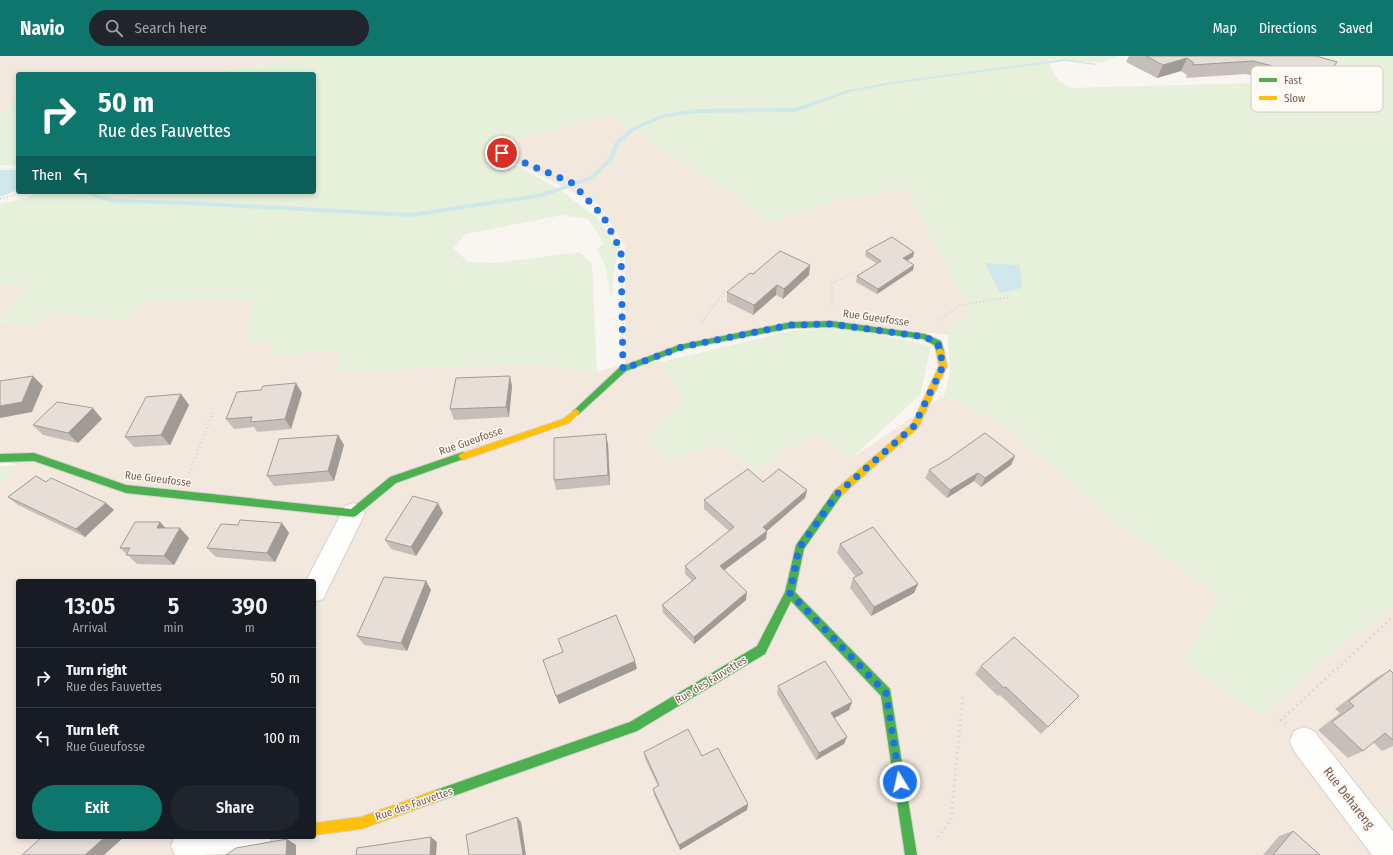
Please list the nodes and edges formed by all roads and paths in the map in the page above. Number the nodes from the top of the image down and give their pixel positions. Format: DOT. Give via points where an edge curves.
graph roads {
  1 [pos="502,153"];
  2 [pos="0,168"];
  3 [pos="16,169"];
  4 [pos="16,194"];
  5 [pos="0,199"];
  6 [pos="857,272"];
  7 [pos="726,290"];
  8 [pos="1011,297"];
  9 [pos="832,324"];
  10 [pos="925,337"];
  11 [pos="938,343"];
  12 [pos="682,347"];
  13 [pos="623,369"];
  14 [pos="214,410"];
  15 [pos="0,458"];
  16 [pos="181,494"];
  17 [pos="353,513"];
  18 [pos="316,587"];
  19 [pos="790,593"];
  20 [pos="1393,617"];
  21 [pos="964,694"];
  22 [pos="1304,741"];
  23 [pos="316,829"];
  24 [pos="241,839"];
  25 [pos="934,843"];
  26 [pos="186,846"];
  27 [pos="911,855"];
  28 [pos="1392,855"];
  1 -- 13 [label="path" via="572,183 603,216 621,251"];
  2 -- 3 [label="path"];
  4 -- 5 [label="path"];
  6 -- 9 [label="path" via="832,283"];
  7 -- 12 [label="path"];
  8 -- 10 [label="path" via="960,305 943,316"];
  9 -- 10 [label="street, Rue Gueufosse"];
  9 -- 12 [label="street, Rue Gueufosse" via="791,325"];
  10 -- 11 [label="street, Rue Gueufosse"];
  11 -- 19 [label="street, Rue des Fauvettes" via="943,366 914,426 838,493 799,548"];
  12 -- 13 [label="street, Rue Gueufosse"];
  13 -- 17 [label="street, Rue Gueufosse" via="566,421 393,480"];
  14 -- 16 [label="path"];
  15 -- 16 [label="street, Rue Gueufosse" via="34,458 126,488"];
  16 -- 17 [label="street, Rue Gueufosse"];
  17 -- 18 [label="street"];
  19 -- 23 [label="street, Rue des Fauvettes" via="761,650 633,727 361,823"];
  19 -- 27 [label="street" via="886,693"];
  20 -- 22 [label="path" via="1281,720"];
  21 -- 25 [label="path" via="951,820"];
  22 -- 28 [label="street, Rue Dehareng"];
  24 -- 26 [label="street"];
}
